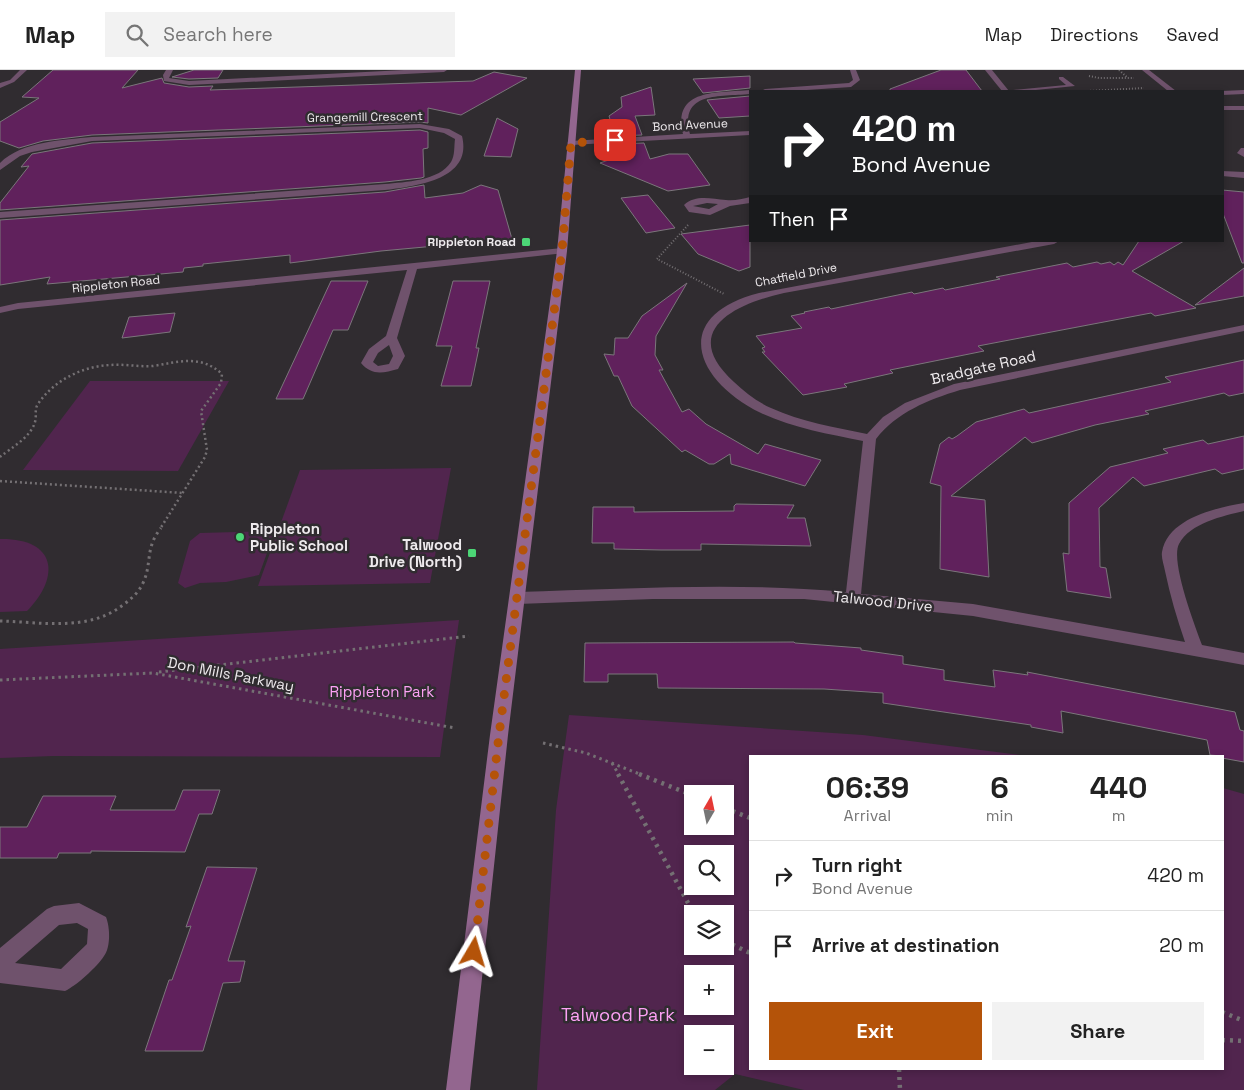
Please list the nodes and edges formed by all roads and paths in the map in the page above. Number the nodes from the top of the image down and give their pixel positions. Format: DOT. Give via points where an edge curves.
graph roads {
  1 [pos="24,70"];
  2 [pos="170,70"];
  3 [pos="444,70"];
  4 [pos="578,70"];
  5 [pos="854,70"];
  6 [pos="988,70"];
  7 [pos="1119,70"];
  8 [pos="1145,70"];
  9 [pos="316,73"];
  10 [pos="1089,76"];
  11 [pos="1061,78"];
  12 [pos="1128,78"];
  13 [pos="1135,78"];
  14 [pos="0,86"];
  15 [pos="1145,88"];
  16 [pos="777,90"];
  17 [pos="1005,90"];
  18 [pos="1019,90"];
  19 [pos="1106,90"];
  20 [pos="1171,90"];
  21 [pos="749,92"];
  22 [pos="1244,92"];
  23 [pos="1224,93"];
  24 [pos="1224,108"];
  25 [pos="1244,108"];
  26 [pos="749,133"];
  27 [pos="687,137"];
  28 [pos="571,143"];
  29 [pos="1244,150"];
  30 [pos="1244,155"];
  31 [pos="0,168"];
  32 [pos="1224,173"];
  33 [pos="1244,175"];
  34 [pos="749,200"];
  35 [pos="728,203"];
  36 [pos="700,211"];
  37 [pos="0,215"];
  38 [pos="1048,242"];
  39 [pos="562,251"];
  40 [pos="412,266"];
  41 [pos="740,303"];
  42 [pos="0,310"];
  43 [pos="1244,328"];
  44 [pos="391,338"];
  45 [pos="870,439"];
  46 [pos="0,457"];
  47 [pos="0,481"];
  48 [pos="183,493"];
  49 [pos="1244,507"];
  50 [pos="518,598"];
  51 [pos="853,598"];
  52 [pos="0,621"];
  53 [pos="470,636"];
  54 [pos="1195,649"];
  55 [pos="1244,659"];
  56 [pos="153,672"];
  57 [pos="0,680"];
  58 [pos="455,728"];
  59 [pos="543,743"];
  60 [pos="612,763"];
  61 [pos="684,792"];
  62 [pos="734,812"];
  63 [pos="749,818"];
  64 [pos="689,905"];
  65 [pos="734,945"];
  66 [pos="749,953"];
  67 [pos="0,962"];
  68 [pos="0,972"];
  69 [pos="1224,1013"];
  70 [pos="1244,1021"];
  71 [pos="1224,1040"];
  72 [pos="1244,1041"];
  73 [pos="899,1070"];
  74 [pos="458,1090"];
  75 [pos="900,1090"];
  1 -- 14 [label="street"];
  2 -- 9 [label="street" via="166,80 189,83"];
  3 -- 9 [label="street"];
  4 -- 28 [label="main road"];
  5 -- 16 [label="street" via="857,80 852,84"];
  6 -- 17 [label="street"];
  7 -- 12 [label="path"];
  8 -- 20 [label="street"];
  10 -- 12 [label="path"];
  11 -- 18 [label="lane" via="1072,86"];
  12 -- 13 [label="path"];
  15 -- 19 [label="path"];
  21 -- 27 [label="street" via="704,97 694,102 685,110"];
  22 -- 23 [label="lane"];
  24 -- 25 [label="street"];
  26 -- 27 [label="street, Bond Avenue"];
  27 -- 28 [label="street, Bond Avenue"];
  28 -- 39 [label="main road"];
  29 -- 30 [label="street" via="1241,153"];
  31 -- 37 [label="street, Grangemill Crescent" via="6,160 26,152 92,139 420,126 446,131 459,138 455,162 444,172 419,183"];
  32 -- 33 [label="street"];
  34 -- 35 [label="street"];
  35 -- 36 [label="street" via="710,212"];
  35 -- 36 [label="street" via="709,199 696,200 688,205 692,210"];
  36 -- 41 [label="path" via="657,259"];
  38 -- 41 [label="street, Chatfield Drive" via="784,290"];
  39 -- 40 [label="street, Rippleton Road"];
  39 -- 50 [label="main road"];
  40 -- 42 [label="street, Rippleton Road"];
  40 -- 44 [label="street"];
  41 -- 45 [label="street, Chatfield Drive" via="722,314 707,332 704,344 714,368 752,403 770,412 816,428"];
  43 -- 45 [label="street, Bradgate Road" via="958,387 906,407 876,430"];
  45 -- 51 [label="street"];
  46 -- 48 [label="path" via="28,434 35,422 38,404 54,387 76,372 109,365 150,366 185,360 201,361 219,370 223,377 201,411 207,450"];
  47 -- 48 [label="path"];
  48 -- 52 [label="path" via="152,541 147,575 140,588 120,607 104,617 79,624"];
  49 -- 54 [label="street" via="1200,520 1175,540 1169,552 1177,598"];
  50 -- 51 [label="street, Talwood Drive" via="770,593"];
  50 -- 74 [label="main road"];
  51 -- 54 [label="street, Talwood Drive" via="974,610"];
  53 -- 56 [label="path"];
  54 -- 55 [label="street, Talwood Drive"];
  56 -- 57 [label="path, Don Mills Parkway"];
  56 -- 58 [label="path, Don Mills Parkway"];
  59 -- 60 [label="path" via="577,750"];
  60 -- 61 [label="path"];
  60 -- 64 [label="path"];
  62 -- 63 [label="path"];
  65 -- 66 [label="path"];
  67 -- 68 [label="street" via="54,916 79,913 99,924 97,950 65,980"];
  69 -- 70 [label="path"];
  71 -- 72 [label="path"];
  73 -- 75 [label="path"];
}
